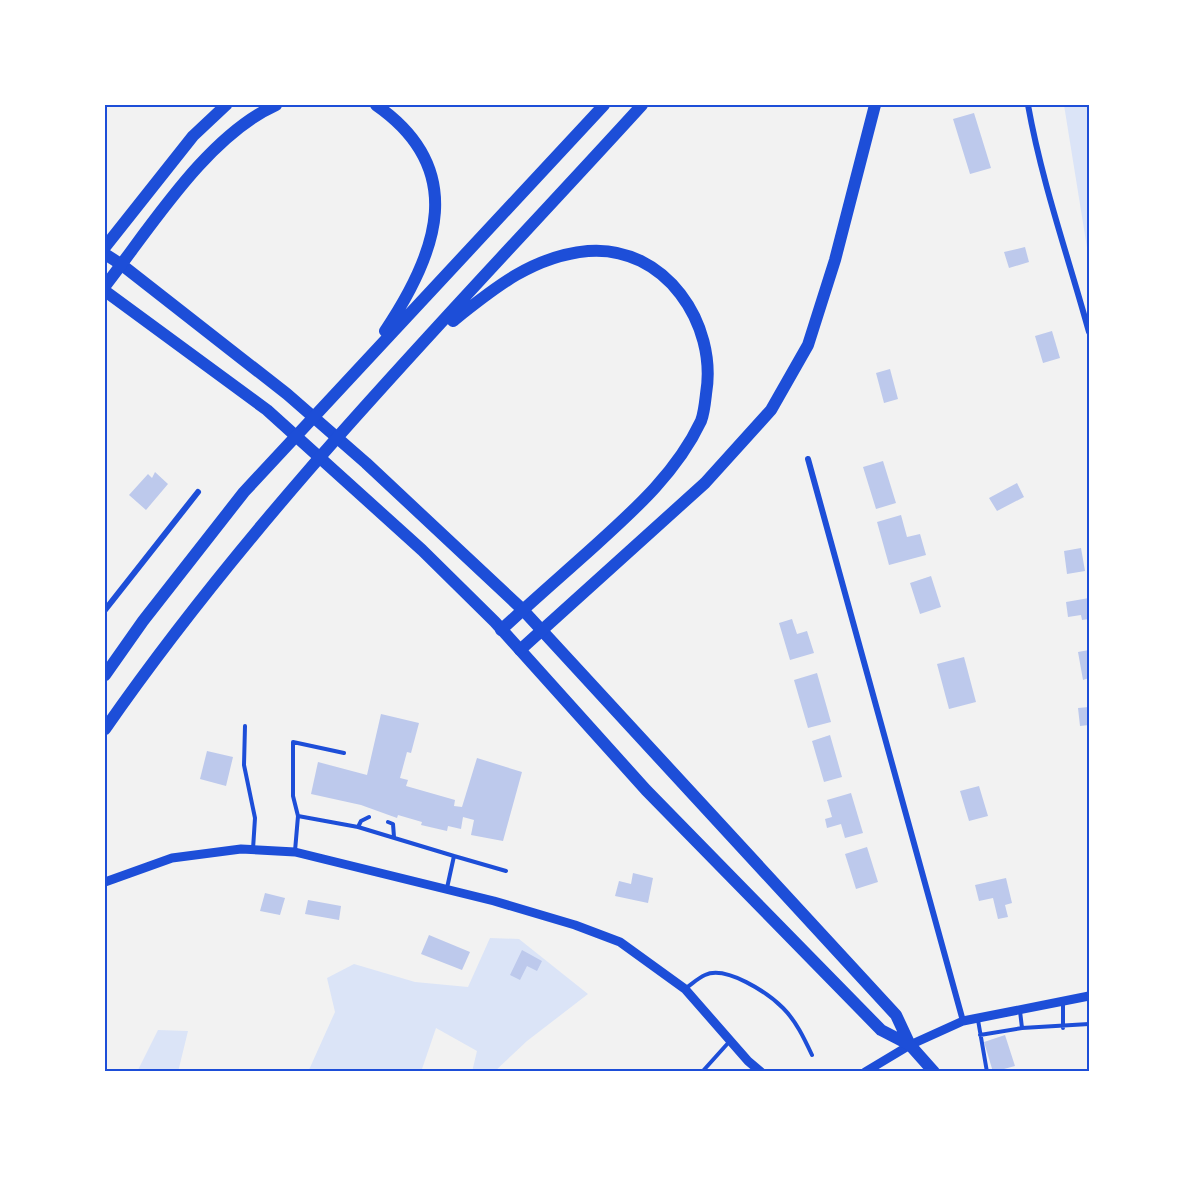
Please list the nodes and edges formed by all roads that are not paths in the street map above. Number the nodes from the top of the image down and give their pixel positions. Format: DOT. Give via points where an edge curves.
graph roads {
  1 [pos="226,105"];
  2 [pos="276,105"];
  3 [pos="376,105"];
  4 [pos="604,105"];
  5 [pos="642,105"];
  6 [pos="875,105"];
  7 [pos="1028,105"];
  8 [pos="105,248"];
  9 [pos="105,254"];
  10 [pos="122,265"];
  11 [pos="105,286"];
  12 [pos="105,291"];
  13 [pos="1089,332"];
  14 [pos="420,348"];
  15 [pos="364,363"];
  16 [pos="808,459"];
  17 [pos="198,492"];
  18 [pos="105,610"];
  19 [pos="523,610"];
  20 [pos="501,630"];
  21 [pos="542,630"];
  22 [pos="520,650"];
  23 [pos="105,675"];
  24 [pos="245,726"];
  25 [pos="105,729"];
  26 [pos="344,753"];
  27 [pos="298,816"];
  28 [pos="369,817"];
  29 [pos="388,822"];
  30 [pos="358,827"];
  31 [pos="393,837"];
  32 [pos="253,849"];
  33 [pos="295,852"];
  34 [pos="454,856"];
  35 [pos="506,871"];
  36 [pos="105,882"];
  37 [pos="447,889"];
  38 [pos="685,989"];
  39 [pos="1089,996"];
  40 [pos="1063,1000"];
  41 [pos="1020,1008"];
  42 [pos="978,1018"];
  43 [pos="963,1021"];
  44 [pos="1089,1024"];
  45 [pos="1022,1028"];
  46 [pos="1063,1028"];
  47 [pos="980,1035"];
  48 [pos="730,1041"];
  49 [pos="910,1045"];
  50 [pos="812,1055"];
  51 [pos="702,1072"];
  52 [pos="761,1072"];
  53 [pos="865,1072"];
  54 [pos="934,1072"];
  55 [pos="987,1072"];
  1 -- 8 [label="main road" via="193,136"];
  2 -- 10 [label="main road" via="256,114 212,149"];
  3 -- 15 [label="main road" via="400,121 421,151 435,185 436,221 427,255 409,296"];
  4 -- 15 [label="main road"];
  5 -- 14 [label="main road"];
  6 -- 21 [label="main road" via="835,260 808,345 771,410 705,483"];
  7 -- 13 [label="street" via="1051,209"];
  9 -- 10 [label="main road"];
  10 -- 11 [label="main road"];
  10 -- 19 [label="main road" via="286,394"];
  12 -- 20 [label="main road" via="267,410 422,550"];
  14 -- 19 [label="main road" via="501,282 544,259 589,251 622,255 657,270 684,297 703,331 710,372 702,419 678,459 648,498"];
  14 -- 25 [label="main road" via="248,539 161,649"];
  15 -- 23 [label="main road" via="244,492"];
  16 -- 43 [label="street"];
  17 -- 18 [label="street"];
  19 -- 20 [label="main road"];
  19 -- 21 [label="main road"];
  20 -- 22 [label="main road"];
  21 -- 22 [label="main road"];
  21 -- 49 [label="main road" via="896,1015"];
  22 -- 49 [label="main road" via="646,790 881,1030"];
  24 -- 32 [label="lane" via="244,765 255,818"];
  26 -- 27 [label="lane" via="293,742 293,796"];
  27 -- 30 [label="lane"];
  27 -- 33 [label="lane"];
  28 -- 30 [label="lane"];
  29 -- 31 [label="lane" via="393,824"];
  30 -- 31 [label="lane"];
  31 -- 34 [label="lane"];
  32 -- 33 [label="street"];
  32 -- 36 [label="street" via="172,858"];
  33 -- 37 [label="street"];
  34 -- 35 [label="lane"];
  34 -- 37 [label="lane"];
  37 -- 38 [label="street" via="575,925 620,942"];
  38 -- 48 [label="street"];
  38 -- 50 [label="lane" via="706,974 718,973 762,991 797,1025"];
  39 -- 40 [label="street"];
  40 -- 41 [label="street"];
  40 -- 46 [label="lane"];
  41 -- 42 [label="street"];
  41 -- 45 [label="lane"];
  42 -- 43 [label="street"];
  42 -- 47 [label="lane"];
  43 -- 49 [label="street"];
  44 -- 46 [label="lane"];
  45 -- 46 [label="lane"];
  45 -- 47 [label="lane"];
  47 -- 55 [label="lane"];
  48 -- 51 [label="lane"];
  48 -- 52 [label="street"];
  49 -- 53 [label="street"];
  49 -- 54 [label="main road"];
}
